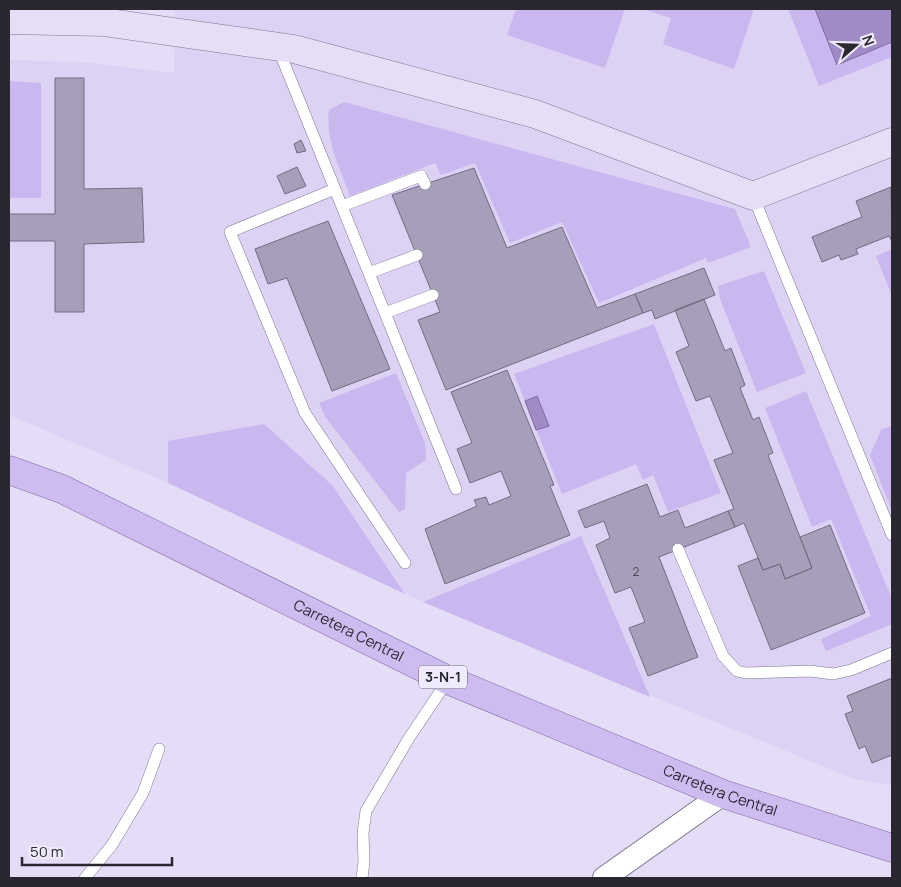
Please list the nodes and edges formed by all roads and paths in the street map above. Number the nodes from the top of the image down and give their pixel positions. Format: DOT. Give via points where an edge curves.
graph roads {
  1 [pos="9,20"];
  2 [pos="277,47"];
  3 [pos="892,142"];
  4 [pos="425,184"];
  5 [pos="335,189"];
  6 [pos="753,196"];
  7 [pos="342,206"];
  8 [pos="416,255"];
  9 [pos="369,273"];
  10 [pos="433,295"];
  11 [pos="385,313"];
  12 [pos="9,470"];
  13 [pos="456,489"];
  14 [pos="892,535"];
  15 [pos="678,549"];
  16 [pos="405,564"];
  17 [pos="892,653"];
  18 [pos="448,680"];
  19 [pos="160,749"];
  20 [pos="723,794"];
  21 [pos="892,848"];
  22 [pos="85,878"];
  23 [pos="362,878"];
  24 [pos="604,878"];
  1 -- 2 [label="street" via="103,22"];
  2 -- 5 [label="lane"];
  2 -- 6 [label="street" via="535,114"];
  3 -- 6 [label="street"];
  4 -- 7 [label="lane" via="421,176"];
  5 -- 7 [label="lane"];
  5 -- 16 [label="lane" via="230,232 305,413"];
  6 -- 14 [label="lane"];
  7 -- 9 [label="lane"];
  8 -- 9 [label="lane"];
  9 -- 11 [label="lane"];
  10 -- 11 [label="lane"];
  11 -- 13 [label="lane"];
  12 -- 18 [label="main road, Carretera Central / 3-N-1" via="62,489"];
  15 -- 17 [label="lane" via="723,656 737,671 833,674"];
  18 -- 20 [label="main road, Carretera Central / 3-N-1"];
  18 -- 23 [label="lane" via="366,811"];
  19 -- 22 [label="lane" via="143,793 112,845"];
  20 -- 21 [label="main road, Carretera Central / 3-N-1"];
  20 -- 24 [label="street"];
}
